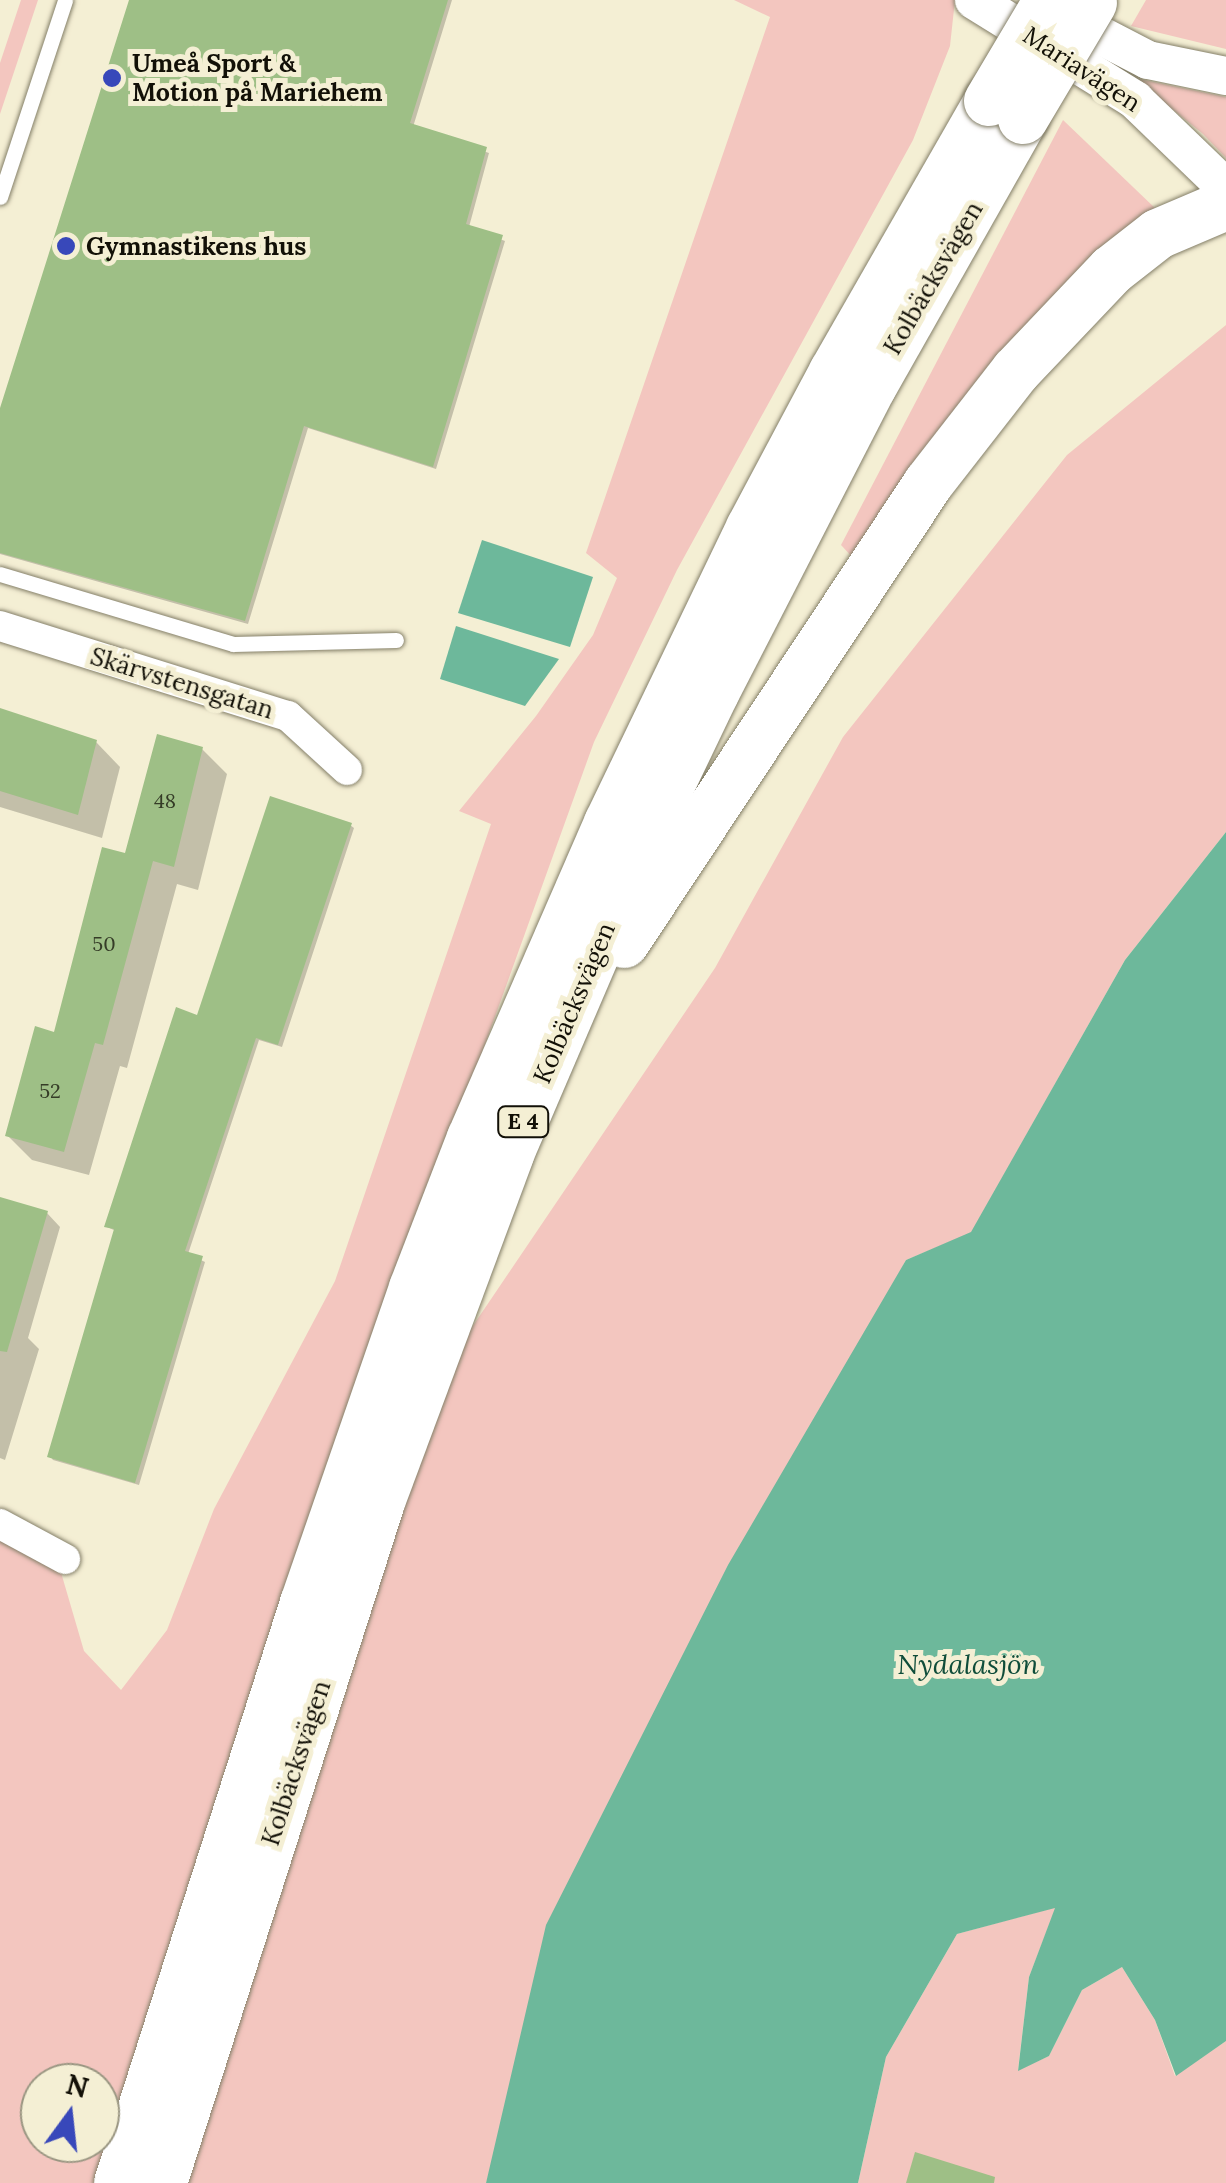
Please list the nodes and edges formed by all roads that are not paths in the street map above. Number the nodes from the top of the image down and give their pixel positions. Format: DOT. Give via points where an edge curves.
graph roads {
  1 [pos="65,0"];
  2 [pos="974,0"];
  3 [pos="1034,0"];
  4 [pos="1079,1"];
  5 [pos="1226,76"];
  6 [pos="1006,110"];
  7 [pos="1226,188"];
  8 [pos="0,197"];
  9 [pos="1226,206"];
  10 [pos="0,574"];
  11 [pos="0,626"];
  12 [pos="396,640"];
  13 [pos="347,770"];
  14 [pos="564,1024"];
  15 [pos="0,1524"];
  16 [pos="64,1559"];
  17 [pos="119,2183"];
  18 [pos="162,2183"];
  1 -- 8 [label="lane"];
  2 -- 7 [label="street, Mariavägen" via="1136,100"];
  3 -- 5 [label="street, Mariavägen" via="1148,60"];
  4 -- 6 [label="highway, Kolbäcksvägen / E 4, bridge"];
  6 -- 14 [label="highway, Kolbäcksvägen / E 4" via="644,839"];
  6 -- 17 [label="highway, Kolbäcksvägen / E 4" via="834,372 751,528 608,823 472,1138 304,1603"];
  9 -- 14 [label="highway" via="1158,234 1112,270 1016,370 928,484"];
  10 -- 12 [label="lane" via="233,644"];
  11 -- 13 [label="street, Skärvstensgatan" via="288,716"];
  14 -- 18 [label="highway, Kolbäcksvägen / E 4" via="381,1499"];
  15 -- 16 [label="street"];
}
